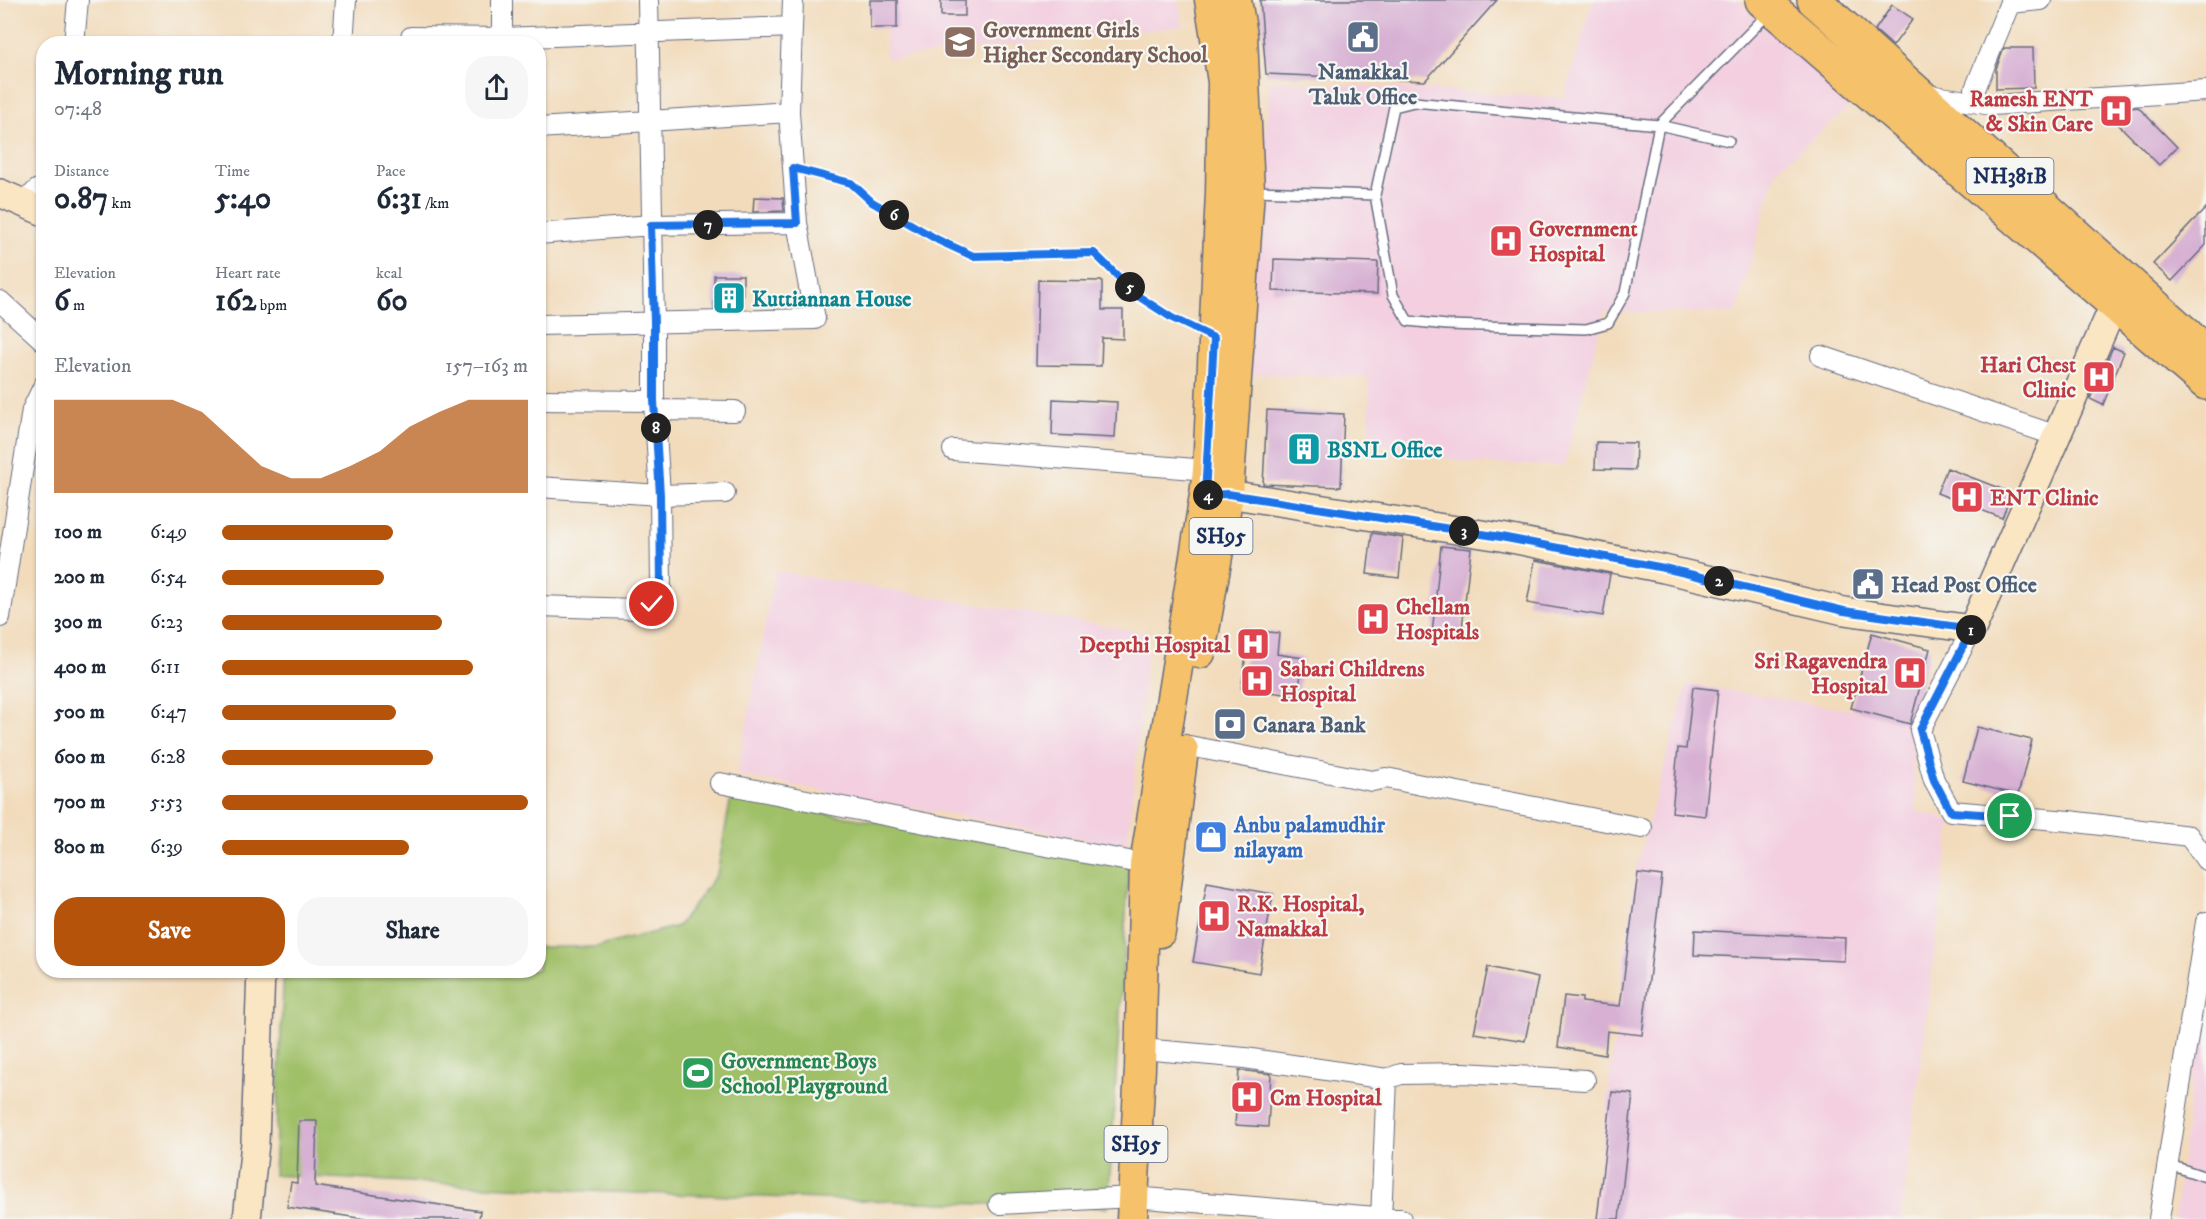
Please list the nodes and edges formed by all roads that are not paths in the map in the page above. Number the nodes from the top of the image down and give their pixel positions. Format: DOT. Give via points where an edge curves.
graph roads {
  1 [pos="78,0"];
  2 [pos="346,0"];
  3 [pos="502,0"];
  4 [pos="648,0"];
  5 [pos="793,0"];
  6 [pos="1210,0"];
  7 [pos="1236,0"];
  8 [pos="1814,0"];
  9 [pos="2041,0"];
  10 [pos="2011,1"];
  11 [pos="1767,5"];
  12 [pos="792,27"];
  13 [pos="647,31"];
  14 [pos="75,36"];
  15 [pos="344,36"];
  16 [pos="502,36"];
  17 [pos="546,38"];
  18 [pos="2206,91"];
  19 [pos="1917,93"];
  20 [pos="1973,102"];
  21 [pos="789,112"];
  22 [pos="649,120"];
  23 [pos="1659,125"];
  24 [pos="546,127"];
  25 [pos="1729,141"];
  26 [pos="1235,192"];
  27 [pos="1375,195"];
  28 [pos="797,223"];
  29 [pos="651,225"];
  30 [pos="546,233"];
  31 [pos="2122,295"];
  32 [pos="0,301"];
  33 [pos="654,323"];
  34 [pos="546,325"];
  35 [pos="36,334"];
  36 [pos="2206,352"];
  37 [pos="1821,356"];
  38 [pos="2206,383"];
  39 [pos="546,399"];
  40 [pos="36,402"];
  41 [pos="655,406"];
  42 [pos="735,411"];
  43 [pos="2057,436"];
  44 [pos="953,450"];
  45 [pos="1214,486"];
  46 [pos="546,488"];
  47 [pos="725,493"];
  48 [pos="660,495"];
  49 [pos="546,606"];
  50 [pos="0,617"];
  51 [pos="1972,629"];
  52 [pos="1184,745"];
  53 [pos="720,783"];
  54 [pos="1642,828"];
  55 [pos="2206,860"];
  56 [pos="1145,864"];
  57 [pos="2206,922"];
  58 [pos="261,978"];
  59 [pos="1141,1058"];
  60 [pos="1387,1079"];
  61 [pos="1585,1080"];
  62 [pos="2167,1164"];
  63 [pos="2206,1177"];
  64 [pos="999,1204"];
  65 [pos="1133,1208"];
  66 [pos="1381,1218"];
  67 [pos="247,1219"];
  68 [pos="1401,1219"];
  69 [pos="2159,1219"];
  1 -- 14 [label="street"];
  2 -- 15 [label="street"];
  3 -- 16 [label="street"];
  4 -- 13 [label="street"];
  5 -- 12 [label="street"];
  6 -- 26 [label="main road, SH95"];
  7 -- 26 [label="main road, SH95" via="1242,35"];
  8 -- 19 [label="highway, NH381B"];
  9 -- 10 [label="street"];
  10 -- 20 [label="street"];
  11 -- 23 [label="lane"];
  11 -- 31 [label="highway, NH381B"];
  12 -- 13 [label="street"];
  12 -- 21 [label="street"];
  13 -- 17 [label="street"];
  13 -- 22 [label="street"];
  18 -- 20 [label="street" via="1992,105"];
  19 -- 20 [label="street"];
  19 -- 31 [label="highway, NH381B"];
  21 -- 22 [label="street"];
  21 -- 28 [label="street"];
  22 -- 24 [label="street"];
  22 -- 29 [label="street"];
  23 -- 25 [label="lane"];
  23 -- 27 [label="lane" via="1414,102 1394,107"];
  23 -- 27 [label="lane" via="1625,293 1608,323 1586,329 1408,321 1393,295"];
  26 -- 27 [label="lane"];
  26 -- 45 [label="main road, SH95"];
  26 -- 45 [label="main road, SH95" via="1214,338"];
  28 -- 29 [label="street"];
  28 -- 33 [label="street" via="815,319"];
  29 -- 30 [label="street"];
  29 -- 33 [label="street"];
  31 -- 36 [label="highway, NH381B"];
  31 -- 38 [label="highway, NH381B"];
  31 -- 43 [label="street"];
  32 -- 35 [label="street"];
  33 -- 34 [label="street"];
  33 -- 41 [label="street"];
  37 -- 43 [label="street"];
  39 -- 41 [label="street"];
  40 -- 50 [label="street"];
  41 -- 42 [label="street"];
  41 -- 48 [label="street"];
  43 -- 51 [label="street"];
  44 -- 45 [label="street"];
  45 -- 51 [label="street" via="1664,568 1844,611"];
  45 -- 52 [label="main road, SH95"];
  45 -- 56 [label="main road, SH95"];
  46 -- 48 [label="street"];
  47 -- 48 [label="street"];
  48 -- 49 [label="street" via="661,588 652,604 635,609"];
  51 -- 55 [label="street" via="1920,730 1934,780 1951,812 2189,836"];
  52 -- 54 [label="street" via="1372,781 1386,778"];
  52 -- 59 [label="main road, SH95"];
  53 -- 56 [label="street"];
  56 -- 59 [label="main road, SH95"];
  57 -- 62 [label="street"];
  58 -- 67 [label="street" via="255,1143"];
  59 -- 60 [label="street" via="1245,1058"];
  59 -- 65 [label="main road, SH95"];
  60 -- 61 [label="street" via="1401,1074 1463,1073"];
  60 -- 66 [label="street"];
  62 -- 63 [label="lane"];
  62 -- 69 [label="street"];
  64 -- 65 [label="street"];
  65 -- 66 [label="street"];
  66 -- 68 [label="street"];
}
